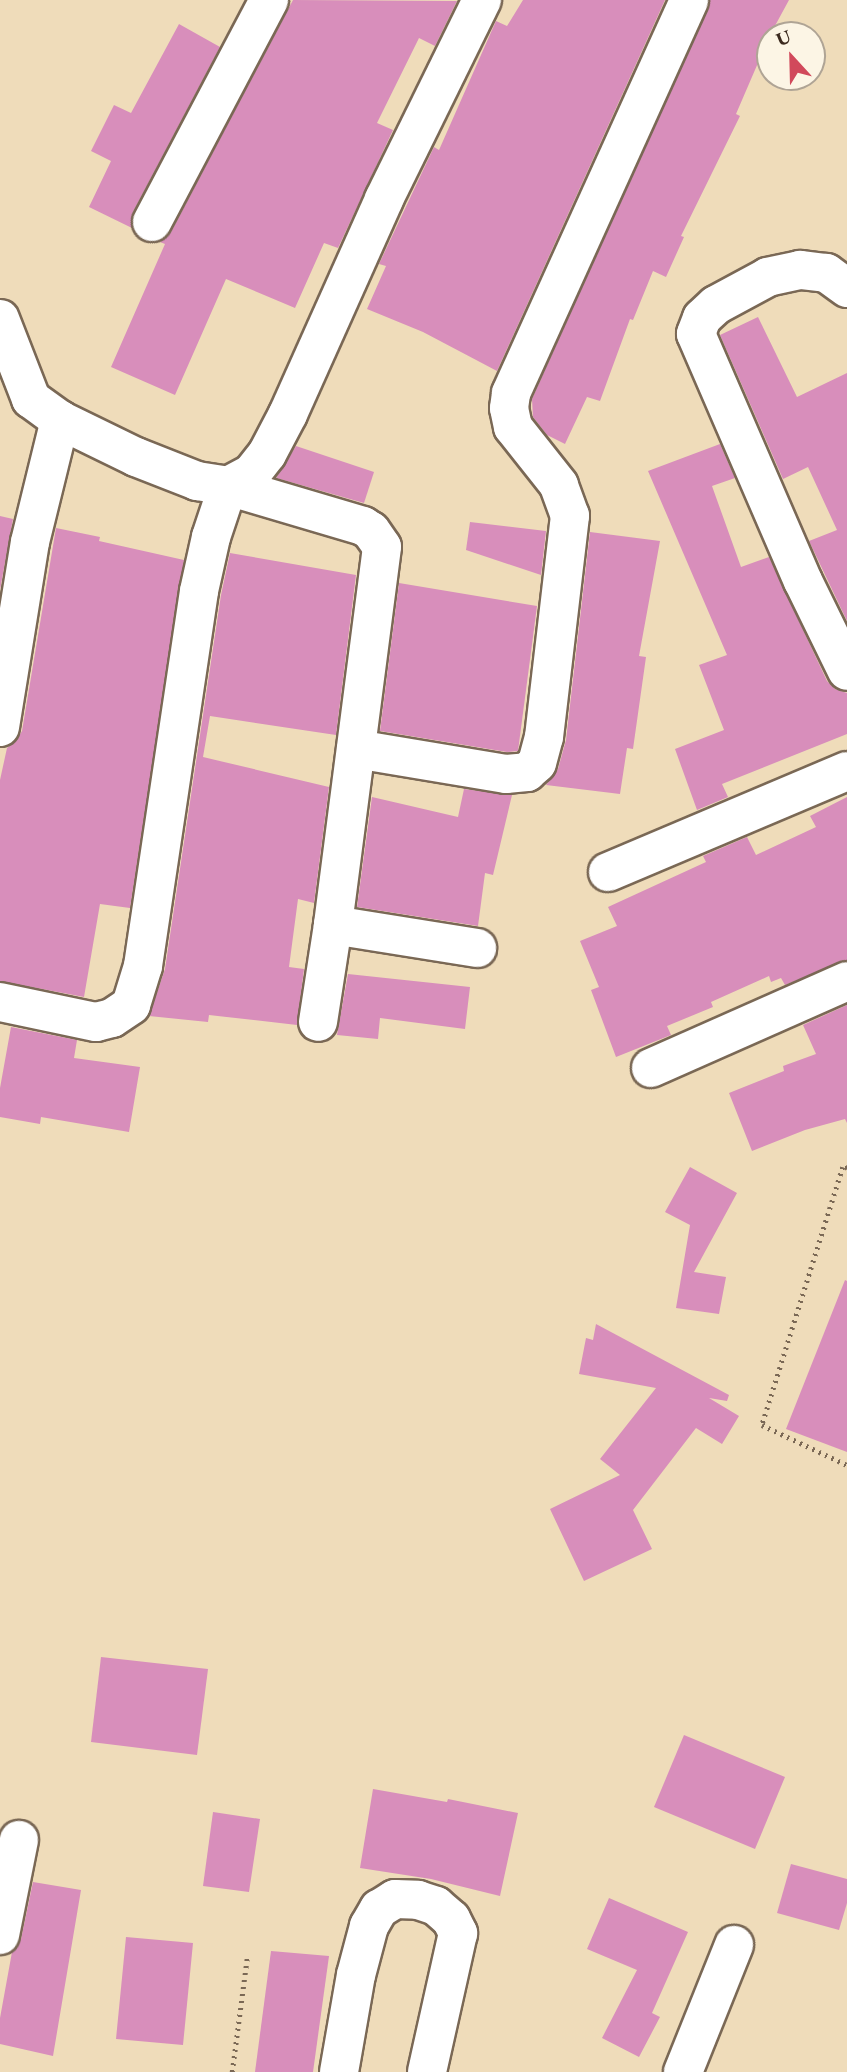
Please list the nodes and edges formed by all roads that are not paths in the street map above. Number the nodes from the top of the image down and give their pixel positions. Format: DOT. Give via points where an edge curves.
graph roads {
  1 [pos="269,0"];
  2 [pos="482,0"];
  3 [pos="689,0"];
  4 [pos="152,222"];
  5 [pos="847,288"];
  6 [pos="0,319"];
  7 [pos="0,374"];
  8 [pos="46,409"];
  9 [pos="228,486"];
  10 [pos="847,671"];
  11 [pos="0,727"];
  12 [pos="356,749"];
  13 [pos="847,771"];
  14 [pos="608,872"];
  15 [pos="333,925"];
  16 [pos="477,948"];
  17 [pos="847,981"];
  18 [pos="0,1002"];
  19 [pos="317,1023"];
  20 [pos="651,1068"];
  21 [pos="19,1840"];
  22 [pos="0,1935"];
  23 [pos="734,1945"];
  24 [pos="339,2072"];
  25 [pos="427,2072"];
  26 [pos="683,2072"];
  1 -- 4 [label="street"];
  2 -- 9 [label="street" via="267,454 252,473"];
  3 -- 12 [label="street" via="509,408 513,426 559,485 570,516 537,763 527,772 506,774"];
  5 -- 10 [label="street" via="826,272 800,270 768,277 716,305 702,318 696,334"];
  6 -- 8 [label="street"];
  7 -- 8 [label="street"];
  8 -- 9 [label="street" via="173,472"];
  8 -- 11 [label="street"];
  9 -- 12 [label="street" via="363,526 382,547"];
  9 -- 18 [label="street" via="199,591 143,966 131,1005 96,1022"];
  12 -- 15 [label="street"];
  13 -- 14 [label="street"];
  15 -- 16 [label="street"];
  15 -- 19 [label="street"];
  17 -- 20 [label="street"];
  21 -- 22 [label="street"];
  23 -- 26 [label="street"];
  24 -- 25 [label="street" via="369,1926 379,1909 395,1899 436,1906 458,1933"];
}
